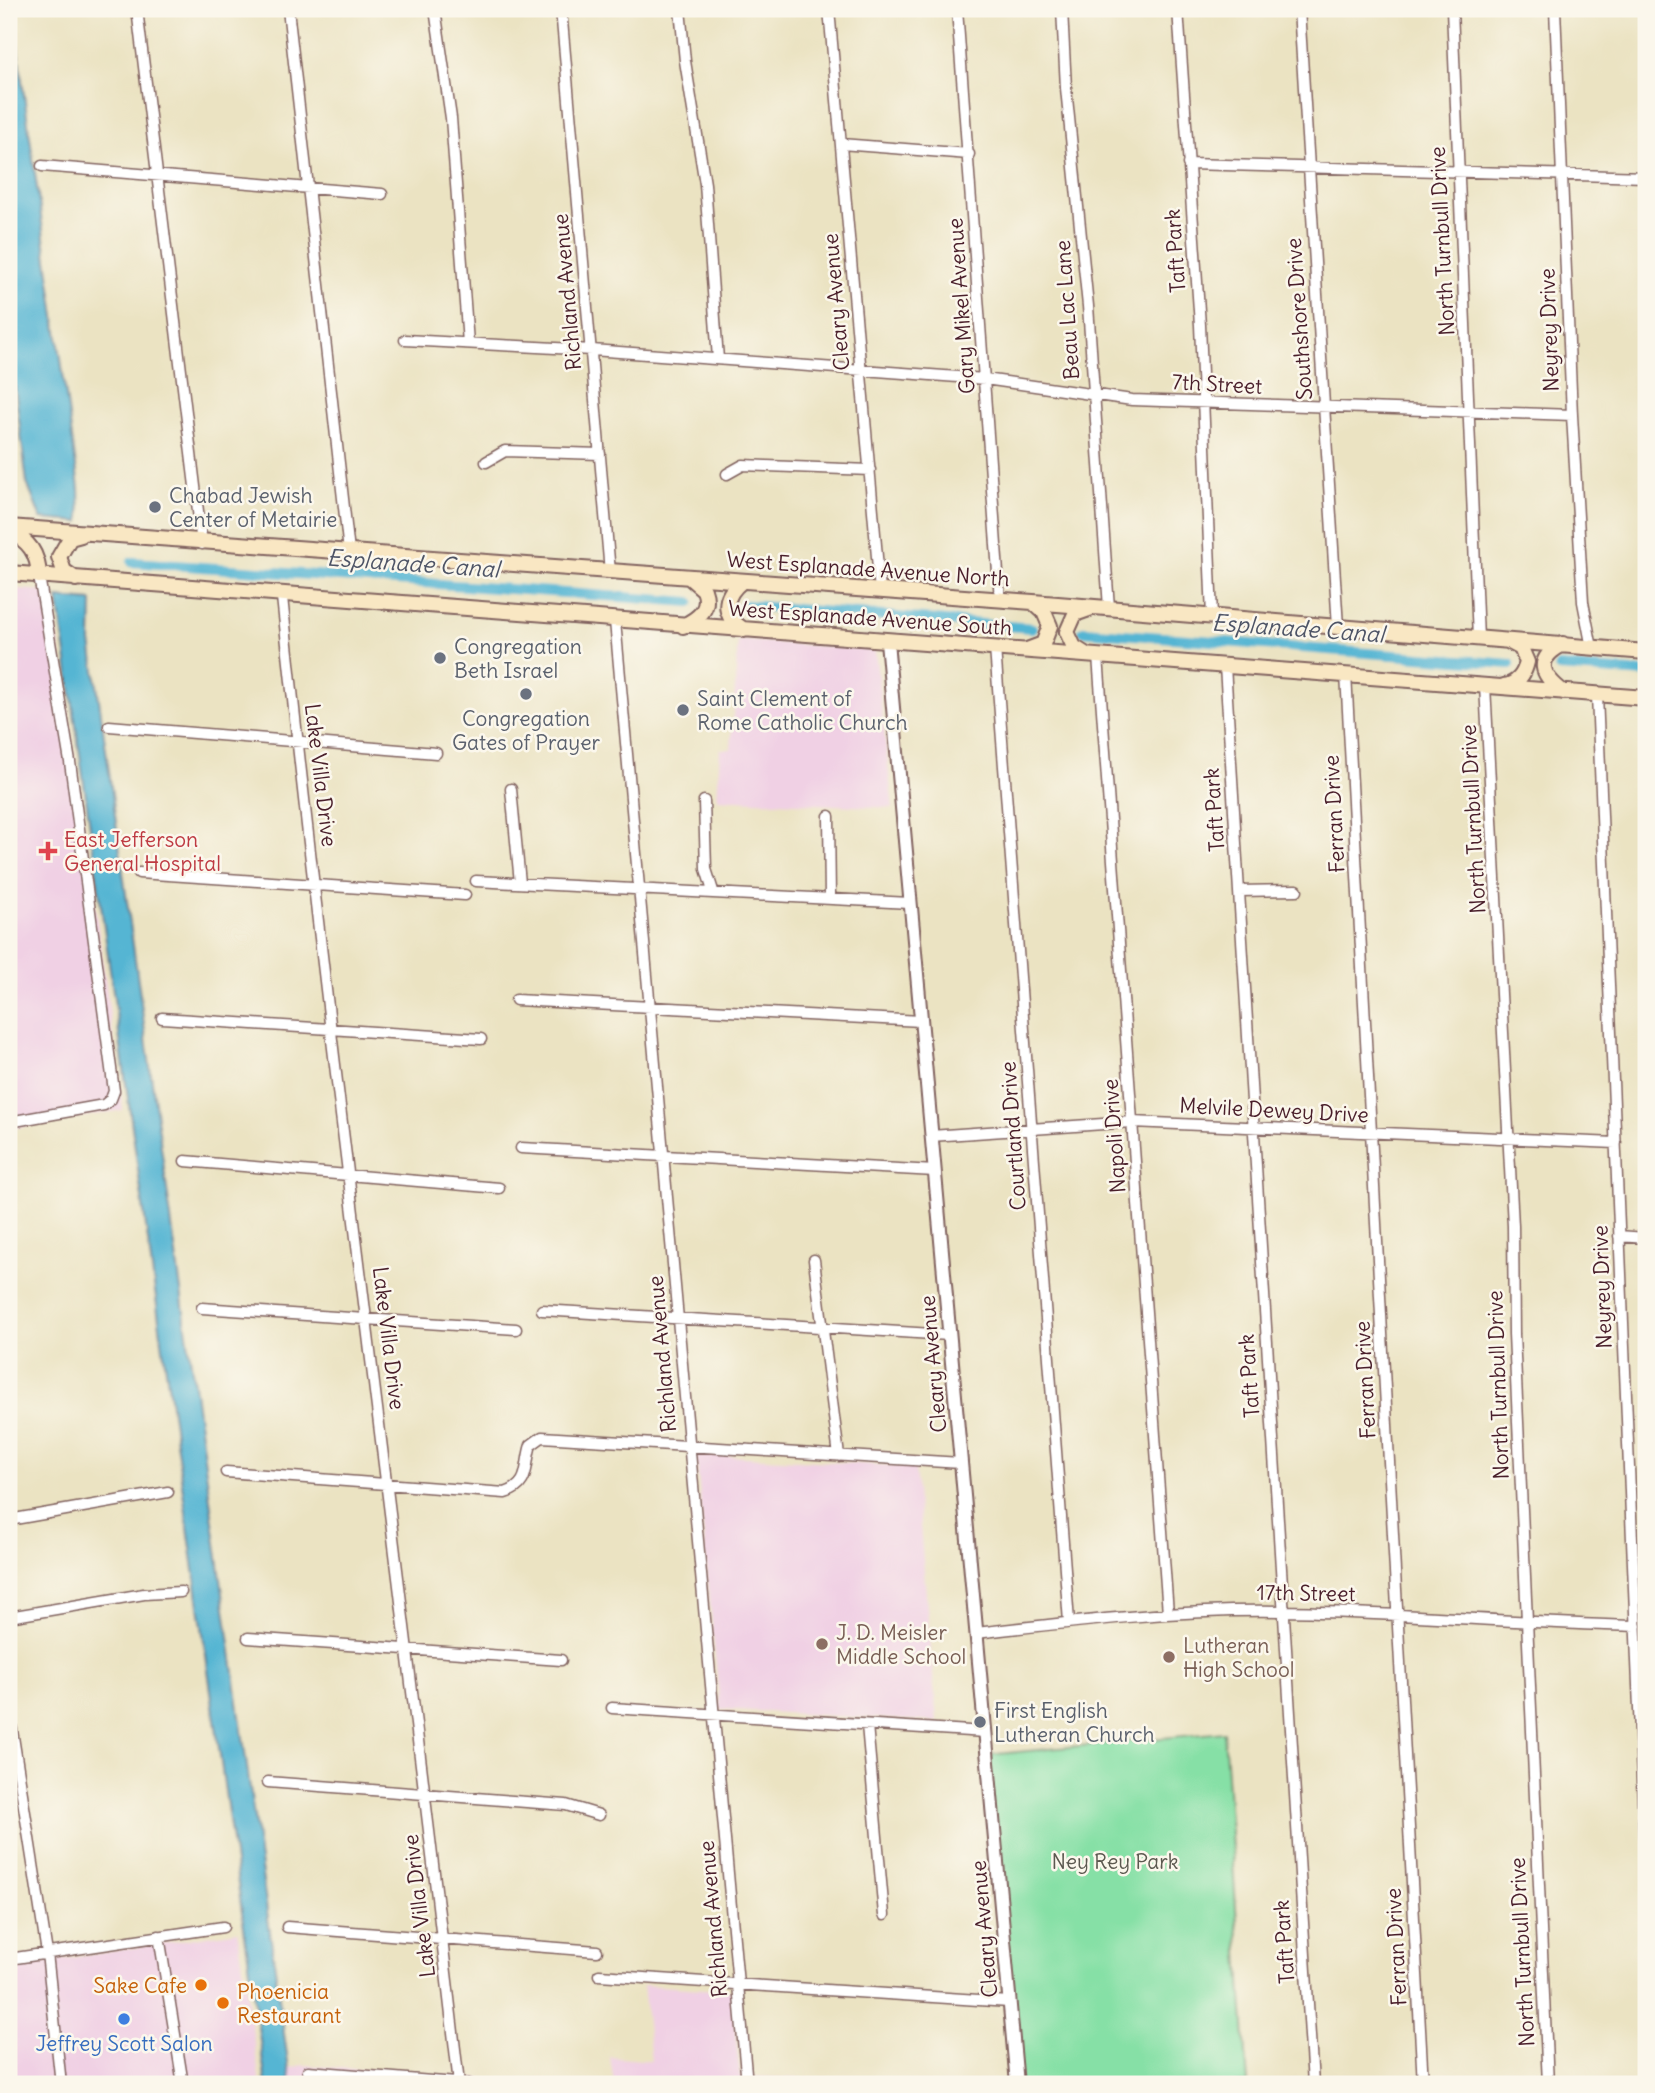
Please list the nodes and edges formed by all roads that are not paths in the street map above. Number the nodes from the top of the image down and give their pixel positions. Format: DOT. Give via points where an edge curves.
graph roads {
  1 [pos="137,9"];
  2 [pos="288,9"];
  3 [pos="435,9"];
  4 [pos="561,9"];
  5 [pos="680,9"];
  6 [pos="829,9"];
  7 [pos="957,9"];
  8 [pos="1062,9"];
  9 [pos="1178,9"];
  10 [pos="1299,9"];
  11 [pos="1452,9"];
  12 [pos="1555,9"];
  13 [pos="841,144"];
  14 [pos="969,154"];
  15 [pos="1188,164"];
  16 [pos="43,166"];
  17 [pos="1309,166"];
  18 [pos="1458,173"];
  19 [pos="1563,175"];
  20 [pos="158,176"];
  21 [pos="1646,177"];
  22 [pos="308,188"];
  23 [pos="382,194"];
  24 [pos="405,340"];
  25 [pos="468,343"];
  26 [pos="592,350"];
  27 [pos="718,359"];
  28 [pos="862,370"];
  29 [pos="985,379"];
  30 [pos="1093,395"];
  31 [pos="1203,403"];
  32 [pos="1324,408"];
  33 [pos="1469,413"];
  34 [pos="1572,415"];
  35 [pos="600,454"];
  36 [pos="486,462"];
  37 [pos="870,470"];
  38 [pos="727,474"];
  39 [pos="9,529"];
  40 [pos="86,534"];
  41 [pos="202,544"];
  42 [pos="349,552"];
  43 [pos="610,572"];
  44 [pos="9,573"];
  45 [pos="39,576"];
  46 [pos="688,576"];
  47 [pos="84,580"];
  48 [pos="743,581"];
  49 [pos="880,591"];
  50 [pos="282,597"];
  51 [pos="1000,600"];
  52 [pos="1033,602"];
  53 [pos="1093,607"];
  54 [pos="1109,608"];
  55 [pos="1212,617"];
  56 [pos="615,621"];
  57 [pos="683,626"];
  58 [pos="1338,627"];
  59 [pos="744,630"];
  60 [pos="1478,639"];
  61 [pos="887,641"];
  62 [pos="1507,641"];
  63 [pos="1563,644"];
  64 [pos="995,648"];
  65 [pos="1592,648"];
  66 [pos="1026,651"];
  67 [pos="1646,652"];
  68 [pos="1093,655"];
  69 [pos="1225,666"];
  70 [pos="1346,674"];
  71 [pos="1485,685"];
  72 [pos="1502,686"];
  73 [pos="1563,692"];
  74 [pos="1597,695"];
  75 [pos="1646,698"];
  76 [pos="109,726"];
  77 [pos="297,741"];
  78 [pos="436,753"];
  79 [pos="512,789"];
  80 [pos="704,801"];
  81 [pos="830,816"];
  82 [pos="139,873"];
  83 [pos="476,881"];
  84 [pos="520,883"];
  85 [pos="316,887"];
  86 [pos="640,887"];
  87 [pos="1297,890"];
  88 [pos="713,891"];
  89 [pos="1239,891"];
  90 [pos="465,895"];
  91 [pos="830,898"];
  92 [pos="910,903"];
  93 [pos="516,1000"];
  94 [pos="650,1007"];
  95 [pos="162,1018"];
  96 [pos="921,1021"];
  97 [pos="332,1029"];
  98 [pos="481,1039"];
  99 [pos="9,1122"];
  100 [pos="1132,1122"];
  101 [pos="1031,1127"];
  102 [pos="1253,1129"];
  103 [pos="1371,1133"];
  104 [pos="931,1136"];
  105 [pos="1507,1139"];
  106 [pos="1616,1143"];
  107 [pos="520,1148"];
  108 [pos="664,1155"];
  109 [pos="185,1161"];
  110 [pos="934,1171"];
  111 [pos="347,1175"];
  112 [pos="499,1188"];
  113 [pos="1619,1236"];
  114 [pos="1646,1238"];
  115 [pos="814,1260"];
  116 [pos="202,1308"];
  117 [pos="542,1310"];
  118 [pos="678,1316"];
  119 [pos="368,1319"];
  120 [pos="822,1326"];
  121 [pos="516,1329"];
  122 [pos="949,1335"];
  123 [pos="690,1446"];
  124 [pos="839,1456"];
  125 [pos="961,1463"];
  126 [pos="226,1472"];
  127 [pos="387,1485"];
  128 [pos="168,1492"];
  129 [pos="9,1520"];
  130 [pos="180,1592"];
  131 [pos="1283,1611"];
  132 [pos="1168,1613"];
  133 [pos="1398,1615"];
  134 [pos="9,1618"];
  135 [pos="1069,1622"];
  136 [pos="1528,1624"];
  137 [pos="1636,1626"];
  138 [pos="976,1633"];
  139 [pos="248,1638"];
  140 [pos="407,1649"];
  141 [pos="561,1660"];
  142 [pos="612,1708"];
  143 [pos="9,1711"];
  144 [pos="713,1717"];
  145 [pos="867,1725"];
  146 [pos="985,1732"];
  147 [pos="12,1760"];
  148 [pos="1644,1773"];
  149 [pos="268,1782"];
  150 [pos="425,1795"];
  151 [pos="599,1815"];
  152 [pos="1646,1878"];
  153 [pos="884,1915"];
  154 [pos="223,1927"];
  155 [pos="287,1927"];
  156 [pos="159,1937"];
  157 [pos="442,1940"];
  158 [pos="597,1951"];
  159 [pos="47,1953"];
  160 [pos="9,1959"];
  161 [pos="599,1975"];
  162 [pos="738,1984"];
  163 [pos="1009,2002"];
  164 [pos="308,2071"];
  165 [pos="61,2084"];
  166 [pos="183,2084"];
  167 [pos="459,2084"];
  168 [pos="469,2084"];
  169 [pos="747,2084"];
  170 [pos="1017,2084"];
  171 [pos="1313,2084"];
  172 [pos="1423,2084"];
  173 [pos="1548,2084"];
  1 -- 20 [label="street"];
  2 -- 22 [label="street"];
  3 -- 25 [label="street" via="451,118"];
  4 -- 26 [label="street, Richland Avenue"];
  5 -- 27 [label="street" via="705,184"];
  6 -- 13 [label="street, Cleary Avenue"];
  7 -- 14 [label="street, Gary Mikel Avenue"];
  8 -- 30 [label="street, Beau Lac Lane"];
  9 -- 15 [label="street, Taft Park"];
  10 -- 17 [label="street, Southshore Drive"];
  11 -- 18 [label="street, North Turnbull Drive"];
  12 -- 19 [label="street, Neyrey Drive"];
  13 -- 14 [label="street"];
  13 -- 28 [label="street, Cleary Avenue"];
  14 -- 29 [label="street, Gary Mikel Avenue"];
  15 -- 17 [label="street"];
  15 -- 31 [label="street, Taft Park"];
  16 -- 20 [label="street"];
  17 -- 18 [label="street"];
  17 -- 32 [label="street, Southshore Drive"];
  18 -- 19 [label="street"];
  18 -- 33 [label="street, North Turnbull Drive"];
  19 -- 21 [label="street"];
  19 -- 34 [label="street, Neyrey Drive"];
  20 -- 22 [label="street"];
  20 -- 41 [label="street"];
  22 -- 23 [label="street"];
  22 -- 42 [label="street"];
  24 -- 25 [label="street, 7th Street"];
  25 -- 26 [label="street, 7th Street"];
  26 -- 27 [label="street, 7th Street"];
  26 -- 35 [label="street, Richland Avenue"];
  27 -- 28 [label="street, 7th Street"];
  28 -- 29 [label="street, 7th Street"];
  28 -- 37 [label="street, Cleary Avenue"];
  29 -- 30 [label="street, 7th Street"];
  29 -- 51 [label="street, Gary Mikel Avenue"];
  30 -- 31 [label="street, 7th Street"];
  30 -- 54 [label="street, Beau Lac Lane"];
  31 -- 32 [label="street, 7th Street"];
  31 -- 55 [label="street, Taft Park"];
  32 -- 33 [label="street, 7th Street"];
  32 -- 58 [label="street, Southshore Drive"];
  33 -- 34 [label="street, 7th Street"];
  33 -- 60 [label="street, North Turnbull Drive"];
  34 -- 65 [label="street, Neyrey Drive" via="1583,602"];
  35 -- 36 [label="street" via="505,451"];
  35 -- 43 [label="street, Richland Avenue"];
  37 -- 38 [label="street" via="743,465"];
  37 -- 49 [label="street, Cleary Avenue"];
  39 -- 40 [label="main road, West Esplanade Avenue North"];
  39 -- 45 [label="main road" via="28,543"];
  40 -- 41 [label="main road, West Esplanade Avenue North"];
  40 -- 47 [label="main road" via="70,538 59,557 64,571"];
  41 -- 42 [label="main road, West Esplanade Avenue North"];
  42 -- 43 [label="main road, West Esplanade Avenue North"];
  43 -- 46 [label="main road, West Esplanade Avenue North"];
  44 -- 45 [label="main road, West Esplanade Avenue South"];
  45 -- 47 [label="main road, West Esplanade Avenue South"];
  45 -- 99 [label="street" via="70,762 114,1091 104,1105"];
  46 -- 48 [label="main road, West Esplanade Avenue North"];
  46 -- 57 [label="main road" via="704,590 706,606"];
  47 -- 50 [label="main road, West Esplanade Avenue South"];
  48 -- 49 [label="main road, West Esplanade Avenue North"];
  48 -- 59 [label="main road" via="732,589 726,604 728,616"];
  49 -- 51 [label="main road, West Esplanade Avenue North"];
  50 -- 56 [label="main road, West Esplanade Avenue South"];
  50 -- 77 [label="street, Lake Villa Drive"];
  51 -- 52 [label="main road, West Esplanade Avenue North"];
  52 -- 53 [label="main road, West Esplanade Avenue North"];
  52 -- 66 [label="main road" via="1050,626 1043,644"];
  53 -- 54 [label="main road, West Esplanade Avenue North"];
  53 -- 68 [label="main road" via="1075,614 1067,632 1074,647"];
  54 -- 55 [label="main road, West Esplanade Avenue North"];
  55 -- 58 [label="main road, West Esplanade Avenue North"];
  56 -- 57 [label="main road, West Esplanade Avenue South"];
  56 -- 86 [label="street, Richland Avenue"];
  57 -- 59 [label="main road, West Esplanade Avenue South"];
  58 -- 60 [label="main road, West Esplanade Avenue North"];
  59 -- 61 [label="main road, West Esplanade Avenue South"];
  60 -- 62 [label="main road, West Esplanade Avenue North"];
  61 -- 64 [label="main road, West Esplanade Avenue South"];
  61 -- 92 [label="street, Cleary Avenue"];
  62 -- 63 [label="main road, West Esplanade Avenue North"];
  62 -- 72 [label="main road" via="1521,648 1527,662 1512,685"];
  63 -- 65 [label="main road, West Esplanade Avenue North"];
  63 -- 73 [label="main road" via="1550,651 1544,665 1544,674"];
  64 -- 66 [label="main road, West Esplanade Avenue South"];
  64 -- 101 [label="street, Courtland Drive"];
  65 -- 67 [label="main road, West Esplanade Avenue North"];
  66 -- 68 [label="main road, West Esplanade Avenue South"];
  68 -- 69 [label="main road, West Esplanade Avenue South"];
  68 -- 100 [label="street, Napoli Drive"];
  69 -- 70 [label="main road, West Esplanade Avenue South"];
  69 -- 89 [label="street, Taft Park"];
  70 -- 71 [label="main road, West Esplanade Avenue South"];
  70 -- 103 [label="street, Ferran Drive"];
  71 -- 72 [label="main road, West Esplanade Avenue South"];
  71 -- 105 [label="street, North Turnbull Drive"];
  72 -- 73 [label="main road, West Esplanade Avenue South"];
  73 -- 74 [label="main road, West Esplanade Avenue South"];
  74 -- 75 [label="main road, West Esplanade Avenue South"];
  74 -- 106 [label="street, Neyrey Drive"];
  76 -- 77 [label="street"];
  77 -- 78 [label="street"];
  77 -- 85 [label="street, Lake Villa Drive"];
  79 -- 84 [label="street"];
  80 -- 88 [label="street" via="706,869"];
  81 -- 91 [label="street"];
  82 -- 85 [label="street"];
  83 -- 84 [label="street"];
  84 -- 86 [label="street"];
  85 -- 90 [label="street"];
  85 -- 97 [label="street, Lake Villa Drive"];
  86 -- 88 [label="street"];
  86 -- 94 [label="street, Richland Avenue"];
  87 -- 89 [label="street"];
  88 -- 91 [label="street"];
  89 -- 102 [label="street, Taft Park"];
  91 -- 92 [label="street"];
  92 -- 96 [label="street, Cleary Avenue"];
  93 -- 94 [label="street"];
  94 -- 96 [label="street"];
  94 -- 108 [label="street, Richland Avenue"];
  95 -- 97 [label="street"];
  96 -- 104 [label="street, Cleary Avenue"];
  97 -- 98 [label="street"];
  97 -- 111 [label="street, Lake Villa Drive"];
  100 -- 101 [label="street, Melvile Dewey Drive"];
  100 -- 102 [label="street, Melvile Dewey Drive"];
  100 -- 132 [label="street, Napoli Drive"];
  101 -- 104 [label="street, Melvile Dewey Drive"];
  101 -- 135 [label="street, Courtland Drive"];
  102 -- 103 [label="street, Melvile Dewey Drive"];
  102 -- 131 [label="street, Taft Park"];
  103 -- 105 [label="street, Melvile Dewey Drive"];
  103 -- 133 [label="street, Ferran Drive"];
  104 -- 110 [label="street, Cleary Avenue"];
  105 -- 106 [label="street, Melvile Dewey Drive"];
  105 -- 136 [label="street, North Turnbull Drive"];
  106 -- 113 [label="street, Neyrey Drive"];
  107 -- 108 [label="street"];
  108 -- 110 [label="street"];
  108 -- 118 [label="street, Richland Avenue"];
  109 -- 111 [label="street"];
  110 -- 122 [label="street, Cleary Avenue"];
  111 -- 112 [label="street"];
  111 -- 119 [label="street, Lake Villa Drive"];
  113 -- 114 [label="street"];
  113 -- 137 [label="street, Neyrey Drive"];
  115 -- 120 [label="street"];
  116 -- 119 [label="street"];
  117 -- 118 [label="street"];
  118 -- 120 [label="street"];
  118 -- 123 [label="street, Richland Avenue"];
  119 -- 121 [label="street"];
  119 -- 127 [label="street, Lake Villa Drive"];
  120 -- 122 [label="street"];
  120 -- 124 [label="street"];
  122 -- 125 [label="street, Cleary Avenue"];
  123 -- 124 [label="street"];
  123 -- 127 [label="street" via="547,1437 530,1445 527,1475 516,1490"];
  123 -- 144 [label="street, Richland Avenue"];
  124 -- 125 [label="street"];
  125 -- 138 [label="street, Cleary Avenue"];
  126 -- 127 [label="street"];
  127 -- 140 [label="street, Lake Villa Drive"];
  128 -- 129 [label="street"];
  130 -- 134 [label="street"];
  131 -- 132 [label="street, 17th Street"];
  131 -- 133 [label="street, 17th Street"];
  131 -- 171 [label="street, Taft Park"];
  132 -- 135 [label="street, 17th Street"];
  133 -- 136 [label="street, 17th Street"];
  133 -- 172 [label="street, Ferran Drive"];
  135 -- 138 [label="street, 17th Street"];
  136 -- 137 [label="street, 17th Street"];
  136 -- 173 [label="street, North Turnbull Drive"];
  137 -- 148 [label="street, Neyrey Drive"];
  138 -- 146 [label="street, Cleary Avenue"];
  139 -- 140 [label="street"];
  140 -- 141 [label="street"];
  140 -- 150 [label="street, Lake Villa Drive"];
  142 -- 144 [label="street"];
  143 -- 147 [label="street"];
  144 -- 145 [label="street"];
  144 -- 162 [label="street, Richland Avenue"];
  145 -- 146 [label="street"];
  145 -- 153 [label="street"];
  146 -- 163 [label="street, Cleary Avenue"];
  147 -- 159 [label="street"];
  148 -- 152 [label="street, Neyrey Drive"];
  149 -- 150 [label="street"];
  150 -- 151 [label="street" via="566,1805"];
  150 -- 157 [label="street, Lake Villa Drive"];
  154 -- 156 [label="street"];
  155 -- 157 [label="street"];
  156 -- 159 [label="street"];
  156 -- 166 [label="street"];
  157 -- 158 [label="street"];
  157 -- 167 [label="street, Lake Villa Drive"];
  159 -- 160 [label="street"];
  159 -- 165 [label="street"];
  161 -- 162 [label="street"];
  162 -- 163 [label="street"];
  162 -- 169 [label="street, Richland Avenue"];
  163 -- 170 [label="street, Cleary Avenue"];
  164 -- 167 [label="street"];
  167 -- 168 [label="street"];
}
